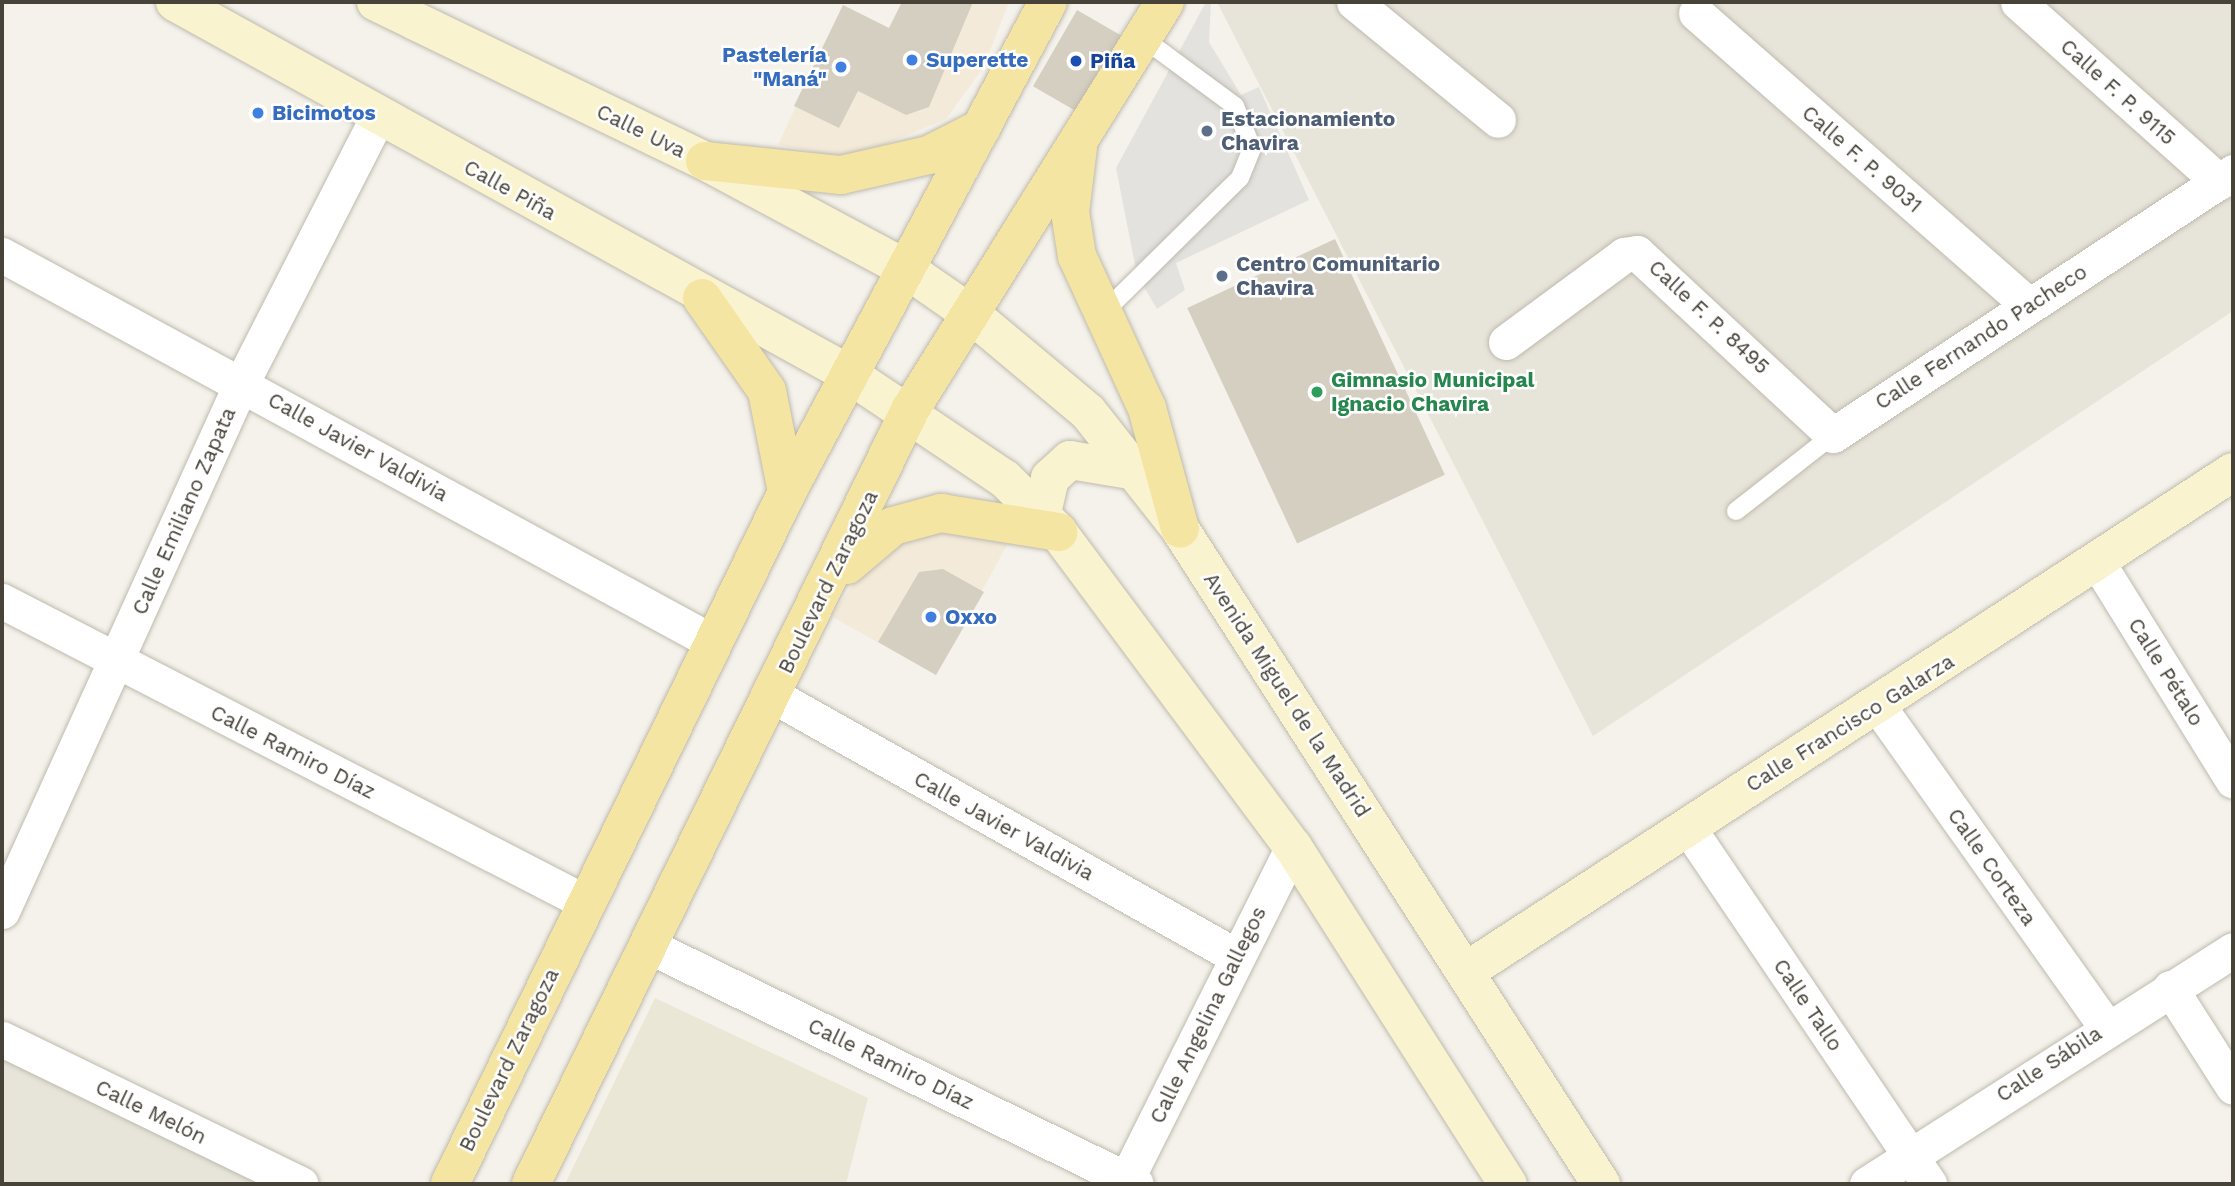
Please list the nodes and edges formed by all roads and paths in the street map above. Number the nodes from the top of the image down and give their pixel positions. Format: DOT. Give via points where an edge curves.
graph roads {
  1 [pos="175,2"];
  2 [pos="376,2"];
  3 [pos="1048,2"];
  4 [pos="1166,2"];
  5 [pos="1354,2"];
  6 [pos="2018,2"];
  7 [pos="1696,13"];
  8 [pos="1140,36"];
  9 [pos="378,116"];
  10 [pos="1497,120"];
  11 [pos="982,128"];
  12 [pos="1080,132"];
  13 [pos="705,162"];
  14 [pos="2226,177"];
  15 [pos="2,255"];
  16 [pos="903,267"];
  17 [pos="702,298"];
  18 [pos="2028,305"];
  19 [pos="1102,313"];
  20 [pos="972,314"];
  21 [pos="1506,342"];
  22 [pos="847,373"];
  23 [pos="241,384"];
  24 [pos="910,410"];
  25 [pos="1833,435"];
  26 [pos="1136,471"];
  27 [pos="2233,472"];
  28 [pos="787,492"];
  29 [pos="1736,511"];
  30 [pos="1050,522"];
  31 [pos="1180,529"];
  32 [pos="2098,563"];
  33 [pos="825,591"];
  34 [pos="2,601"];
  35 [pos="713,642"];
  36 [pos="116,661"];
  37 [pos="772,695"];
  38 [pos="1878,706"];
  39 [pos="2233,781"];
  40 [pos="1687,826"];
  41 [pos="1293,847"];
  42 [pos="585,902"];
  43 [pos="2,911"];
  44 [pos="647,945"];
  45 [pos="2233,950"];
  46 [pos="1236,956"];
  47 [pos="1465,972"];
  48 [pos="2169,988"];
  49 [pos="2106,1027"];
  50 [pos="2,1039"];
  51 [pos="2233,1087"];
  52 [pos="1909,1156"];
  53 [pos="266,1177"];
  54 [pos="1129,1183"];
  55 [pos="301,1184"];
  56 [pos="450,1184"];
  57 [pos="531,1184"];
  58 [pos="1508,1184"];
  59 [pos="1601,1184"];
  60 [pos="1867,1184"];
  61 [pos="1929,1184"];
  1 -- 9 [label="main road, Calle Piña"];
  2 -- 13 [label="main road, Calle Uva"];
  3 -- 11 [label="main road, Boulevard Zaragoza"];
  4 -- 8 [label="main road, Boulevard Zaragoza"];
  5 -- 10 [label="street"];
  6 -- 14 [label="street, Calle F. P. 9115"];
  7 -- 18 [label="street, Calle F. P. 9031"];
  8 -- 12 [label="main road, Boulevard Zaragoza"];
  8 -- 19 [label="lane" via="1235,106 1252,148 1240,178"];
  9 -- 17 [label="main road, Calle Piña"];
  9 -- 23 [label="street, Calle Emiliano Zapata"];
  11 -- 13 [label="main road" via="929,155 841,175"];
  11 -- 16 [label="main road, Boulevard Zaragoza"];
  12 -- 19 [label="main road" via="1071,232"];
  12 -- 20 [label="main road, Boulevard Zaragoza"];
  13 -- 16 [label="main road, Calle Uva"];
  14 -- 18 [label="street, Calle Fernando Pacheco"];
  15 -- 23 [label="street, Calle Javier Valdivia"];
  16 -- 20 [label="main road, Avenida Miguel de la Madrid"];
  16 -- 22 [label="main road, Boulevard Zaragoza"];
  17 -- 22 [label="main road, Calle Piña"];
  17 -- 28 [label="main road" via="767,391"];
  18 -- 25 [label="street, Calle Fernando Pacheco"];
  19 -- 31 [label="main road" via="1147,408"];
  20 -- 24 [label="main road, Boulevard Zaragoza"];
  20 -- 26 [label="main road, Avenida Miguel de la Madrid" via="1088,412"];
  21 -- 25 [label="street, Calle F. P. 8495" via="1624,255 1637,253"];
  22 -- 24 [label="main road"];
  22 -- 28 [label="main road, Boulevard Zaragoza"];
  23 -- 35 [label="street, Calle Javier Valdivia"];
  23 -- 36 [label="street, Calle Emiliano Zapata"];
  24 -- 30 [label="main road" via="973,452"];
  24 -- 33 [label="main road, Boulevard Zaragoza"];
  25 -- 29 [label="lane, Calle Fernando Pacheco"];
  26 -- 30 [label="main road" via="1070,460 1050,478"];
  26 -- 31 [label="main road, Avenida Miguel de la Madrid"];
  27 -- 32 [label="main road, Calle Francisco Galarza"];
  28 -- 35 [label="main road, Boulevard Zaragoza"];
  30 -- 33 [label="main road" via="973,513 914,519 871,538"];
  30 -- 41 [label="main road"];
  31 -- 47 [label="main road, Avenida Miguel de la Madrid"];
  32 -- 38 [label="main road, Calle Francisco Galarza"];
  32 -- 39 [label="street, Calle Pétalo"];
  33 -- 37 [label="main road, Boulevard Zaragoza"];
  34 -- 36 [label="street, Calle Ramiro Díaz"];
  35 -- 42 [label="main road, Boulevard Zaragoza"];
  36 -- 42 [label="street, Calle Ramiro Díaz"];
  36 -- 43 [label="street, Calle Emiliano Zapata"];
  37 -- 44 [label="main road, Boulevard Zaragoza"];
  37 -- 46 [label="street, Calle Javier Valdivia"];
  38 -- 40 [label="main road, Calle Francisco Galarza"];
  38 -- 49 [label="street, Calle Corteza"];
  40 -- 47 [label="main road, Calle Francisco Galarza"];
  40 -- 52 [label="street, Calle Tallo"];
  41 -- 46 [label="street, Calle Angelina Gallegos"];
  41 -- 58 [label="main road"];
  42 -- 56 [label="main road, Boulevard Zaragoza"];
  44 -- 54 [label="street, Calle Ramiro Díaz"];
  44 -- 57 [label="main road, Boulevard Zaragoza"];
  45 -- 48 [label="street, Calle Sábila"];
  46 -- 54 [label="street, Calle Angelina Gallegos"];
  47 -- 59 [label="main road, Avenida Miguel de la Madrid"];
  48 -- 49 [label="street, Calle Sábila"];
  48 -- 51 [label="street"];
  49 -- 52 [label="street, Calle Sábila"];
  50 -- 53 [label="street, Calle Melón"];
  52 -- 60 [label="street, Calle Sábila"];
  52 -- 61 [label="street, Calle Tallo"];
  53 -- 55 [label="street, Calle Melón"];
}
